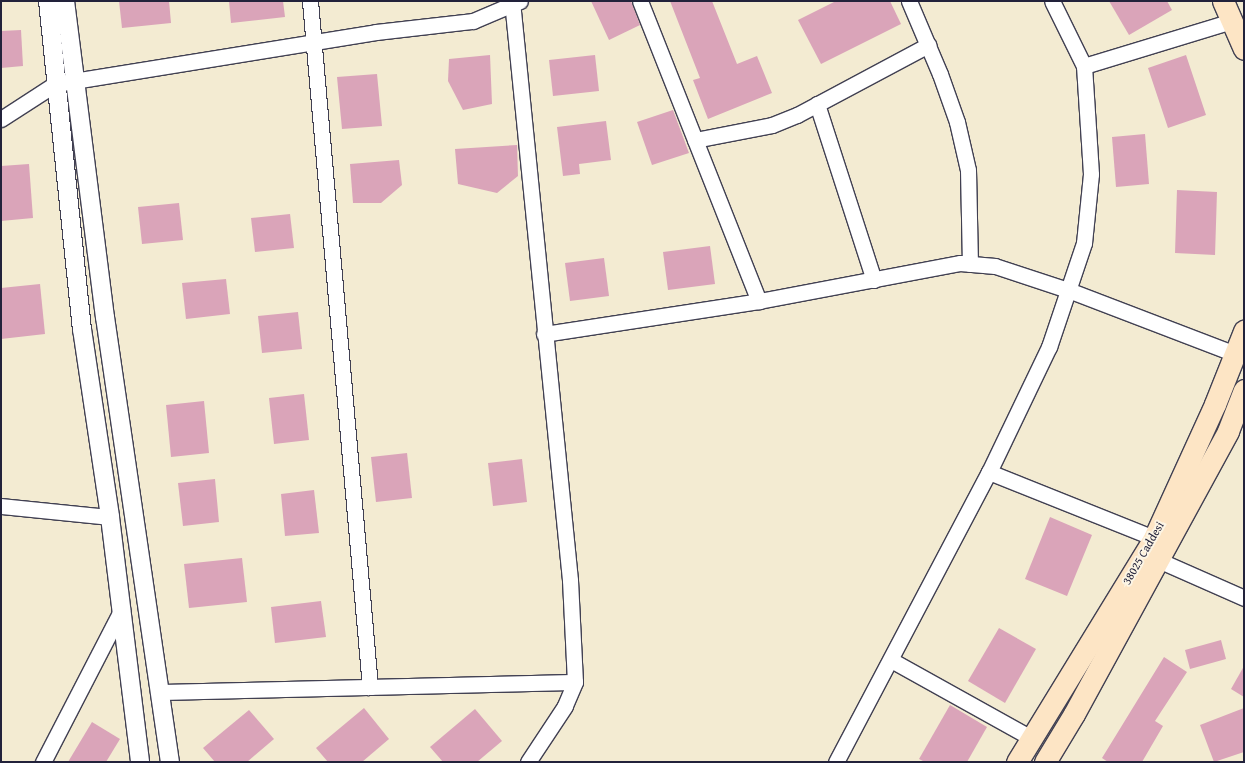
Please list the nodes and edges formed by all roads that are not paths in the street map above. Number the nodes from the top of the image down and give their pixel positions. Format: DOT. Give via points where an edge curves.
graph roads {
  1 [pos="48,1"];
  2 [pos="65,1"];
  3 [pos="310,1"];
  4 [pos="640,1"];
  5 [pos="909,1"];
  6 [pos="1052,1"];
  7 [pos="1223,1"];
  8 [pos="515,2"];
  9 [pos="1232,21"];
  10 [pos="313,42"];
  11 [pos="928,45"];
  12 [pos="1244,49"];
  13 [pos="1084,66"];
  14 [pos="75,80"];
  15 [pos="55,84"];
  16 [pos="817,104"];
  17 [pos="1,119"];
  18 [pos="695,140"];
  19 [pos="970,264"];
  20 [pos="874,280"];
  21 [pos="1068,290"];
  22 [pos="759,302"];
  23 [pos="1244,331"];
  24 [pos="544,334"];
  25 [pos="1236,354"];
  26 [pos="1244,390"];
  27 [pos="989,472"];
  28 [pos="1,506"];
  29 [pos="110,517"];
  30 [pos="1154,538"];
  31 [pos="1158,560"];
  32 [pos="1244,598"];
  33 [pos="122,609"];
  34 [pos="891,660"];
  35 [pos="575,682"];
  36 [pos="370,687"];
  37 [pos="159,692"];
  38 [pos="1031,738"];
  39 [pos="43,762"];
  40 [pos="140,762"];
  41 [pos="170,762"];
  42 [pos="528,762"];
  43 [pos="836,762"];
  44 [pos="1017,762"];
  45 [pos="1045,762"];
  1 -- 15 [label="street"];
  2 -- 14 [label="street"];
  3 -- 10 [label="street"];
  4 -- 18 [label="street"];
  5 -- 11 [label="street"];
  6 -- 13 [label="street"];
  7 -- 9 [label="main road"];
  8 -- 10 [label="street" via="473,21"];
  8 -- 24 [label="street"];
  9 -- 12 [label="main road"];
  9 -- 13 [label="street"];
  10 -- 14 [label="street"];
  10 -- 36 [label="street"];
  11 -- 16 [label="street"];
  11 -- 19 [label="street" via="957,122 968,170"];
  13 -- 21 [label="street" via="1091,174 1084,243"];
  14 -- 15 [label="street"];
  14 -- 37 [label="street" via="105,316"];
  15 -- 17 [label="street"];
  15 -- 29 [label="street" via="82,329"];
  16 -- 18 [label="street" via="772,125"];
  16 -- 20 [label="street"];
  18 -- 22 [label="street"];
  19 -- 20 [label="street" via="960,263"];
  19 -- 21 [label="street" via="995,266"];
  20 -- 22 [label="street"];
  21 -- 25 [label="street"];
  21 -- 27 [label="street" via="1049,347"];
  22 -- 24 [label="street"];
  23 -- 25 [label="main road, 38025 Caddesi"];
  24 -- 35 [label="street" via="570,580"];
  25 -- 30 [label="main road, 38025 Caddesi"];
  26 -- 31 [label="main road, 38025 Caddesi" via="1228,431"];
  27 -- 30 [label="street"];
  27 -- 34 [label="street"];
  28 -- 29 [label="street"];
  29 -- 33 [label="street"];
  30 -- 38 [label="main road, 38025 Caddesi"];
  31 -- 32 [label="street"];
  31 -- 45 [label="main road, 38025 Caddesi"];
  33 -- 39 [label="street"];
  33 -- 40 [label="street"];
  34 -- 38 [label="street"];
  34 -- 43 [label="street"];
  35 -- 36 [label="street"];
  35 -- 42 [label="street" via="565,706"];
  36 -- 37 [label="street"];
  37 -- 41 [label="street"];
  38 -- 44 [label="main road, 38025 Caddesi"];
}
